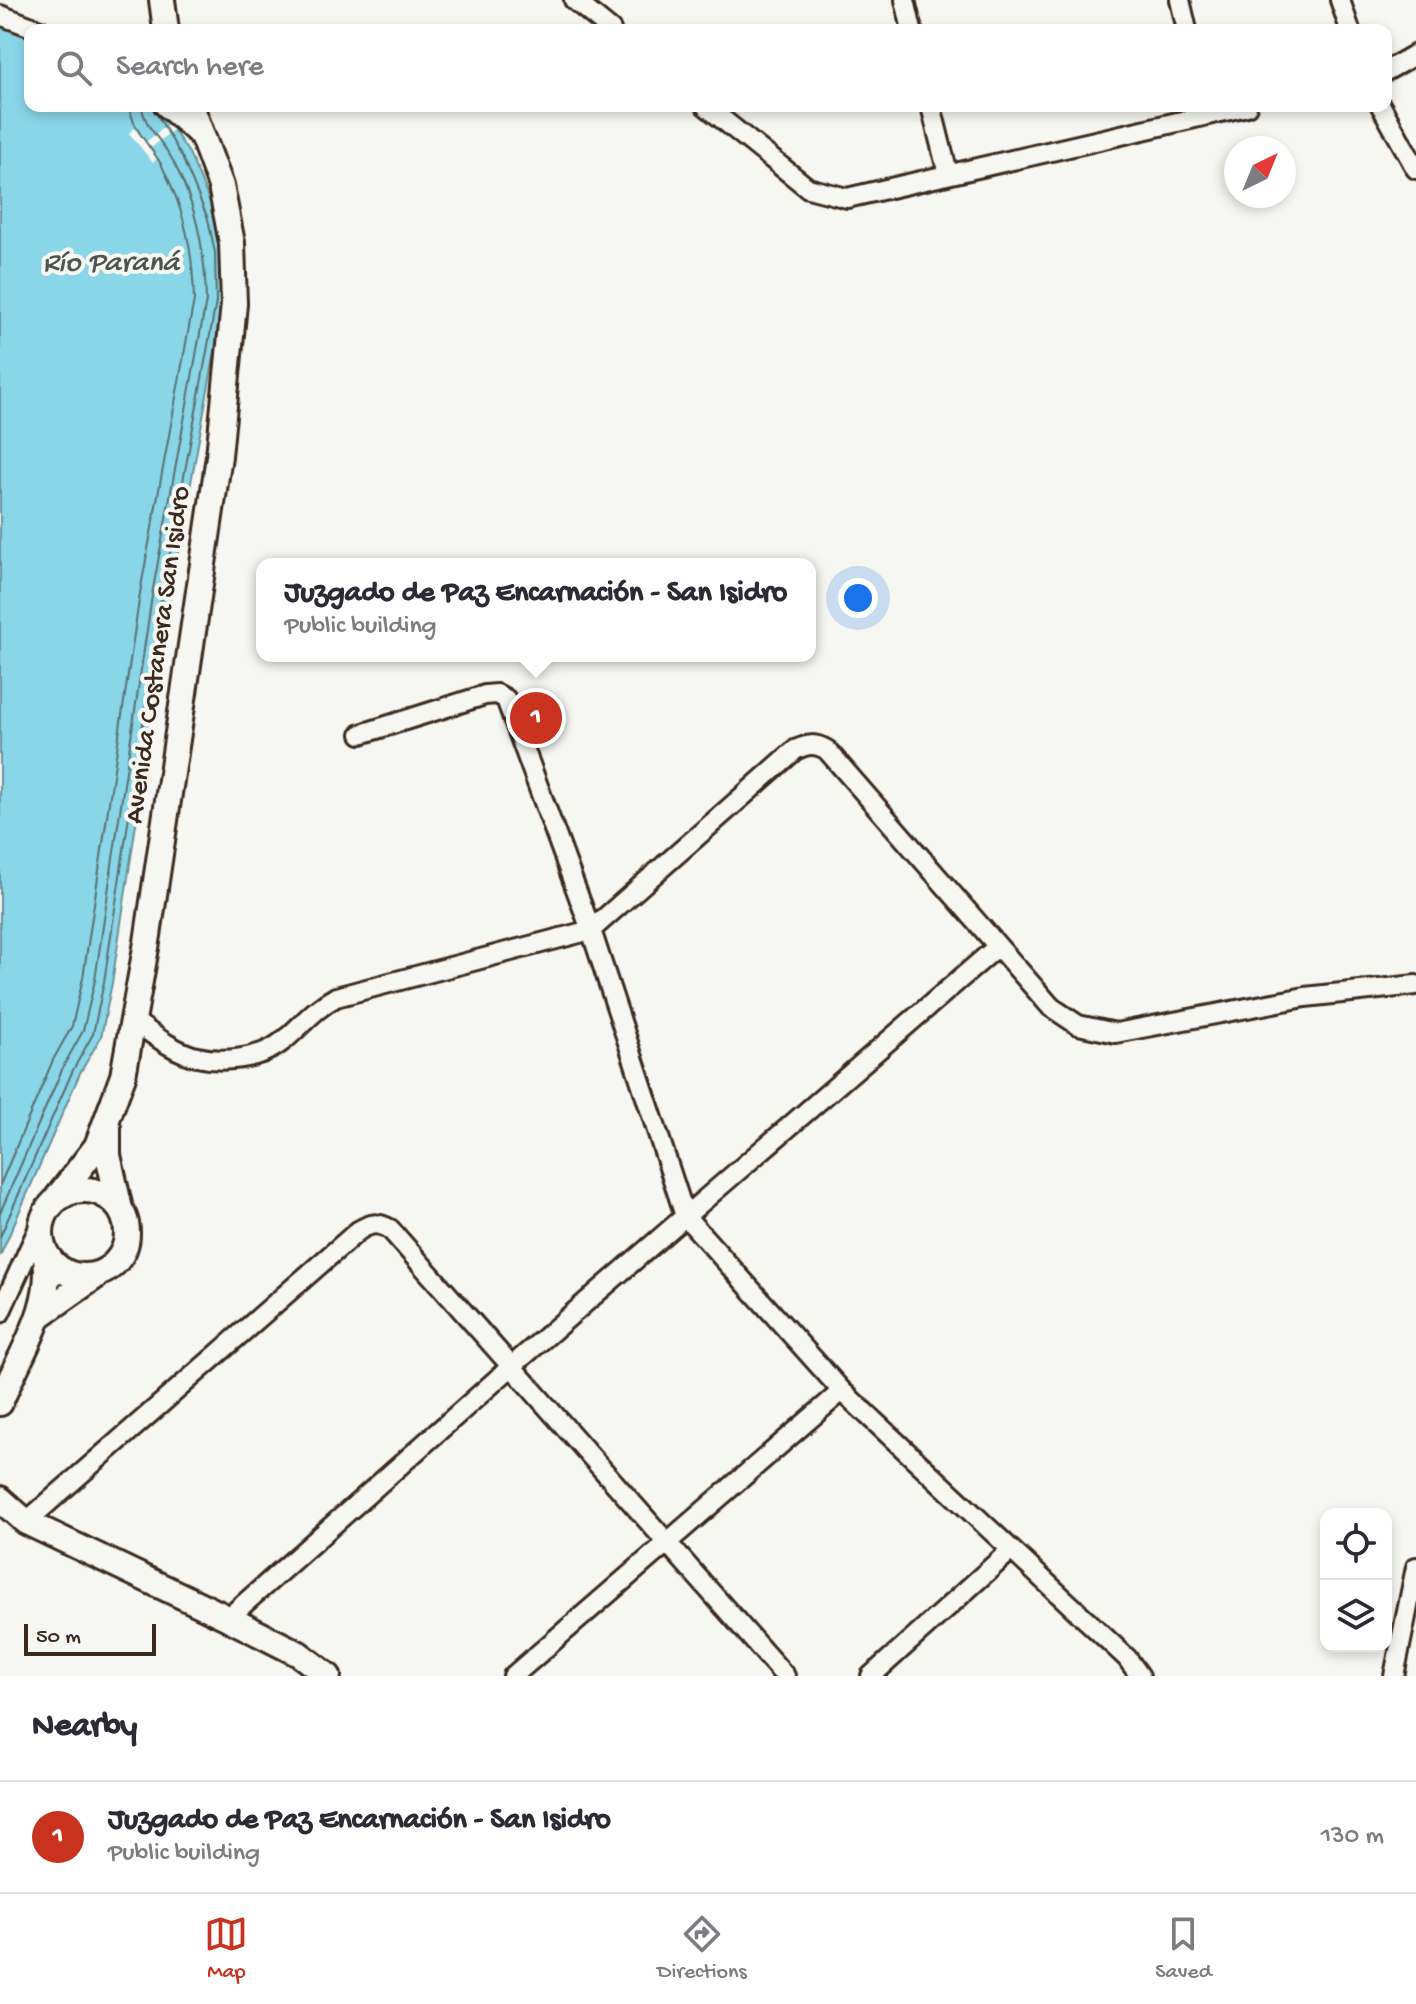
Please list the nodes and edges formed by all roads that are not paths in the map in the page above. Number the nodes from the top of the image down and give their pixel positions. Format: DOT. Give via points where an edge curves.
graph roads {
  1 [pos="162,0"];
  2 [pos="574,0"];
  3 [pos="905,0"];
  4 [pos="1180,0"];
  5 [pos="1340,0"];
  6 [pos="0,15"];
  7 [pos="24,24"];
  8 [pos="165,24"];
  9 [pos="604,24"];
  10 [pos="911,24"];
  11 [pos="1186,24"];
  12 [pos="1348,24"];
  13 [pos="1416,54"];
  14 [pos="1392,68"];
  15 [pos="171,112"];
  16 [pos="193,112"];
  17 [pos="713,112"];
  18 [pos="932,112"];
  19 [pos="1197,112"];
  20 [pos="1384,112"];
  21 [pos="204,142"];
  22 [pos="1416,169"];
  23 [pos="948,174"];
  24 [pos="361,734"];
  25 [pos="591,930"];
  26 [pos="997,947"];
  27 [pos="1416,985"];
  28 [pos="133,1020"];
  29 [pos="108,1126"];
  30 [pos="57,1198"];
  31 [pos="120,1209"];
  32 [pos="685,1216"];
  33 [pos="41,1223"];
  34 [pos="45,1252"];
  35 [pos="101,1272"];
  36 [pos="0,1313"];
  37 [pos="39,1316"];
  38 [pos="512,1366"];
  39 [pos="842,1391"];
  40 [pos="0,1403"];
  41 [pos="0,1499"];
  42 [pos="26,1522"];
  43 [pos="668,1544"];
  44 [pos="1011,1550"];
  45 [pos="1416,1567"];
  46 [pos="228,1618"];
  47 [pos="1410,1623"];
  48 [pos="328,1676"];
  49 [pos="513,1676"];
  50 [pos="785,1676"];
  51 [pos="871,1676"];
  52 [pos="1140,1676"];
  53 [pos="1394,1676"];
  1 -- 8 [label="main road"];
  2 -- 9 [label="street"];
  3 -- 10 [label="street"];
  4 -- 11 [label="street"];
  5 -- 12 [label="street"];
  6 -- 7 [label="street"];
  13 -- 14 [label="street"];
  15 -- 21 [label="street"];
  16 -- 21 [label="main road, Avenida Costanera San Isidro"];
  17 -- 23 [label="street" via="808,188 827,194 847,198"];
  18 -- 23 [label="street"];
  19 -- 23 [label="street"];
  20 -- 22 [label="street"];
  21 -- 28 [label="main road, Avenida Costanera San Isidro" via="221,186 232,243 234,304 219,456"];
  24 -- 25 [label="street" via="485,695 506,699"];
  25 -- 26 [label="street" via="795,750 818,744"];
  25 -- 28 [label="street" via="336,997 257,1057 196,1057"];
  25 -- 32 [label="street"];
  26 -- 27 [label="street" via="1051,1007 1078,1025 1116,1033 1305,997"];
  26 -- 32 [label="street"];
  28 -- 29 [label="main road, Avenida Costanera San Isidro"];
  29 -- 30 [label="main road, Avenida Costanera San Isidro"];
  29 -- 31 [label="main road" via="108,1155"];
  30 -- 31 [label="main road" via="84,1189"];
  30 -- 33 [label="main road, Avenida Costanera San Isidro"];
  31 -- 35 [label="main road" via="125,1245 112,1266"];
  32 -- 38 [label="street"];
  32 -- 39 [label="street"];
  33 -- 34 [label="main road"];
  33 -- 36 [label="street, Avenida Costanera San Isidro"];
  34 -- 35 [label="main road" via="69,1273"];
  34 -- 37 [label="main road" via="48,1280"];
  35 -- 37 [label="main road"];
  37 -- 40 [label="main road"];
  38 -- 42 [label="street" via="390,1229 370,1224"];
  38 -- 43 [label="street"];
  38 -- 46 [label="street"];
  39 -- 43 [label="street"];
  39 -- 44 [label="street"];
  41 -- 42 [label="main road"];
  42 -- 46 [label="main road"];
  43 -- 49 [label="street"];
  43 -- 50 [label="street"];
  44 -- 51 [label="street"];
  44 -- 52 [label="street"];
  45 -- 47 [label="street"];
  46 -- 48 [label="main road" via="299,1654"];
  47 -- 53 [label="street"];
}
